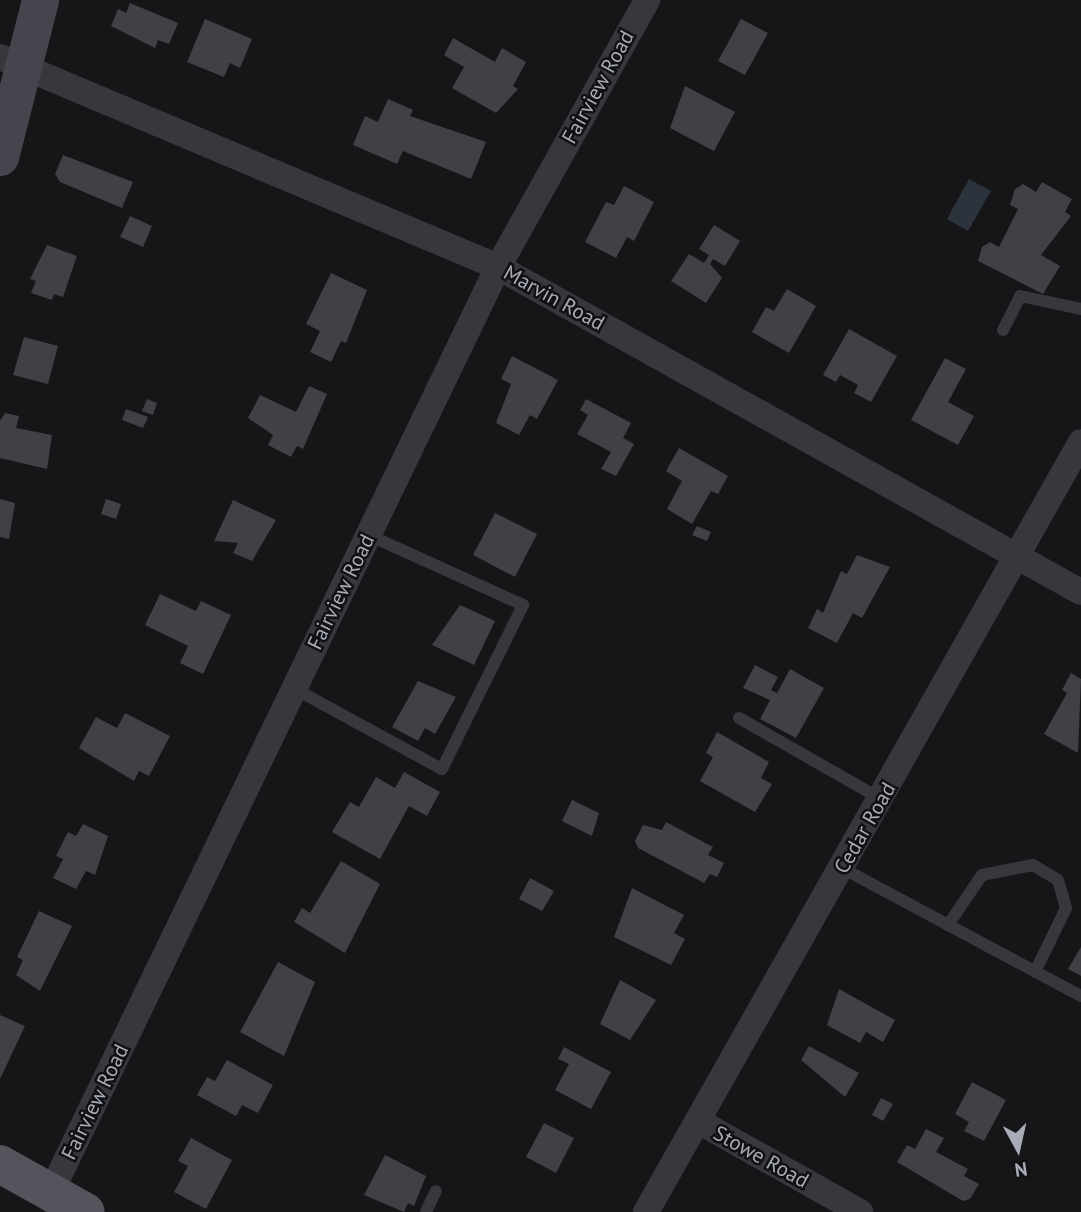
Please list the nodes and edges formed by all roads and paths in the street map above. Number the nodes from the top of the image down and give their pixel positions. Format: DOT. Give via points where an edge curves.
graph roads {
  1 [pos="40,0"];
  2 [pos="647,0"];
  3 [pos="12,62"];
  4 [pos="0,157"];
  5 [pos="498,267"];
  6 [pos="1081,309"];
  7 [pos="1003,330"];
  8 [pos="1081,442"];
  9 [pos="369,535"];
  10 [pos="1018,558"];
  11 [pos="1081,592"];
  12 [pos="295,689"];
  13 [pos="739,718"];
  14 [pos="881,799"];
  15 [pos="842,868"];
  16 [pos="948,925"];
  17 [pos="1035,972"];
  18 [pos="1081,996"];
  19 [pos="698,1121"];
  20 [pos="0,1164"];
  21 [pos="436,1191"];
  22 [pos="56,1202"];
  23 [pos="86,1212"];
  24 [pos="426,1212"];
  25 [pos="646,1212"];
  26 [pos="860,1212"];
  1 -- 3 [label="street"];
  2 -- 5 [label="street, Fairview Road"];
  3 -- 4 [label="street"];
  3 -- 5 [label="street, Marvin Road"];
  5 -- 9 [label="street, Fairview Road"];
  5 -- 10 [label="street, Marvin Road"];
  6 -- 7 [label="lane" via="1020,296"];
  8 -- 10 [label="street, Cedar Road"];
  9 -- 12 [label="street, Fairview Road"];
  9 -- 12 [label="lane" via="523,605 442,769"];
  10 -- 11 [label="street, Marvin Road"];
  10 -- 14 [label="street, Cedar Road"];
  12 -- 22 [label="street, Fairview Road"];
  13 -- 14 [label="lane"];
  14 -- 15 [label="street, Cedar Road"];
  15 -- 16 [label="lane"];
  15 -- 19 [label="street, Cedar Road"];
  16 -- 17 [label="lane"];
  16 -- 17 [label="lane" via="982,875 1033,865 1058,880 1066,908"];
  17 -- 18 [label="lane"];
  19 -- 25 [label="street, Cedar Road"];
  19 -- 26 [label="street, Stowe Road"];
  20 -- 22 [label="main road"];
  21 -- 24 [label="lane"];
  22 -- 23 [label="main road"];
}
